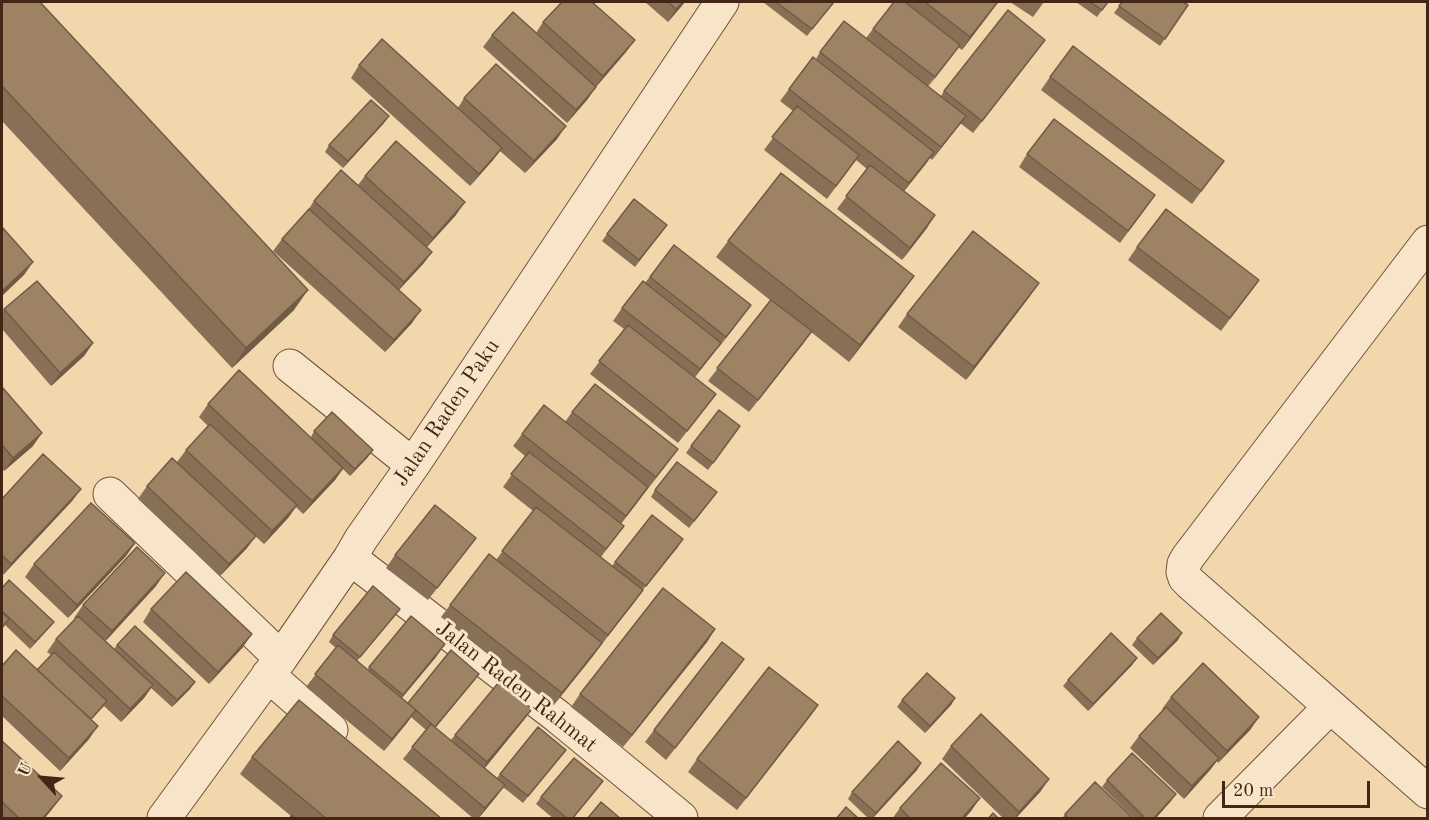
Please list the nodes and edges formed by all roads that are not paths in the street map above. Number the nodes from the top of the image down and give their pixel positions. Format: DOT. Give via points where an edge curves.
graph roads {
  1 [pos="722,2"];
  2 [pos="1428,242"];
  3 [pos="290,366"];
  4 [pos="413,465"];
  5 [pos="110,494"];
  6 [pos="350,558"];
  7 [pos="274,666"];
  8 [pos="1330,707"];
  9 [pos="356,751"];
  10 [pos="1428,792"];
  11 [pos="164,819"];
  12 [pos="681,819"];
  13 [pos="1220,819"];
  1 -- 4 [label="street, Jalan Raden Paku"];
  2 -- 8 [label="street" via="1184,564 1183,572 1190,583"];
  3 -- 4 [label="street"];
  4 -- 6 [label="street, Jalan Raden Paku"];
  5 -- 7 [label="street"];
  6 -- 7 [label="street, Jalan Raden Paku"];
  6 -- 12 [label="street, Jalan Raden Rahmat" via="557,716"];
  7 -- 9 [label="street"];
  7 -- 11 [label="street, Jalan Raden Paku"];
  8 -- 10 [label="street"];
  8 -- 13 [label="street"];
}
